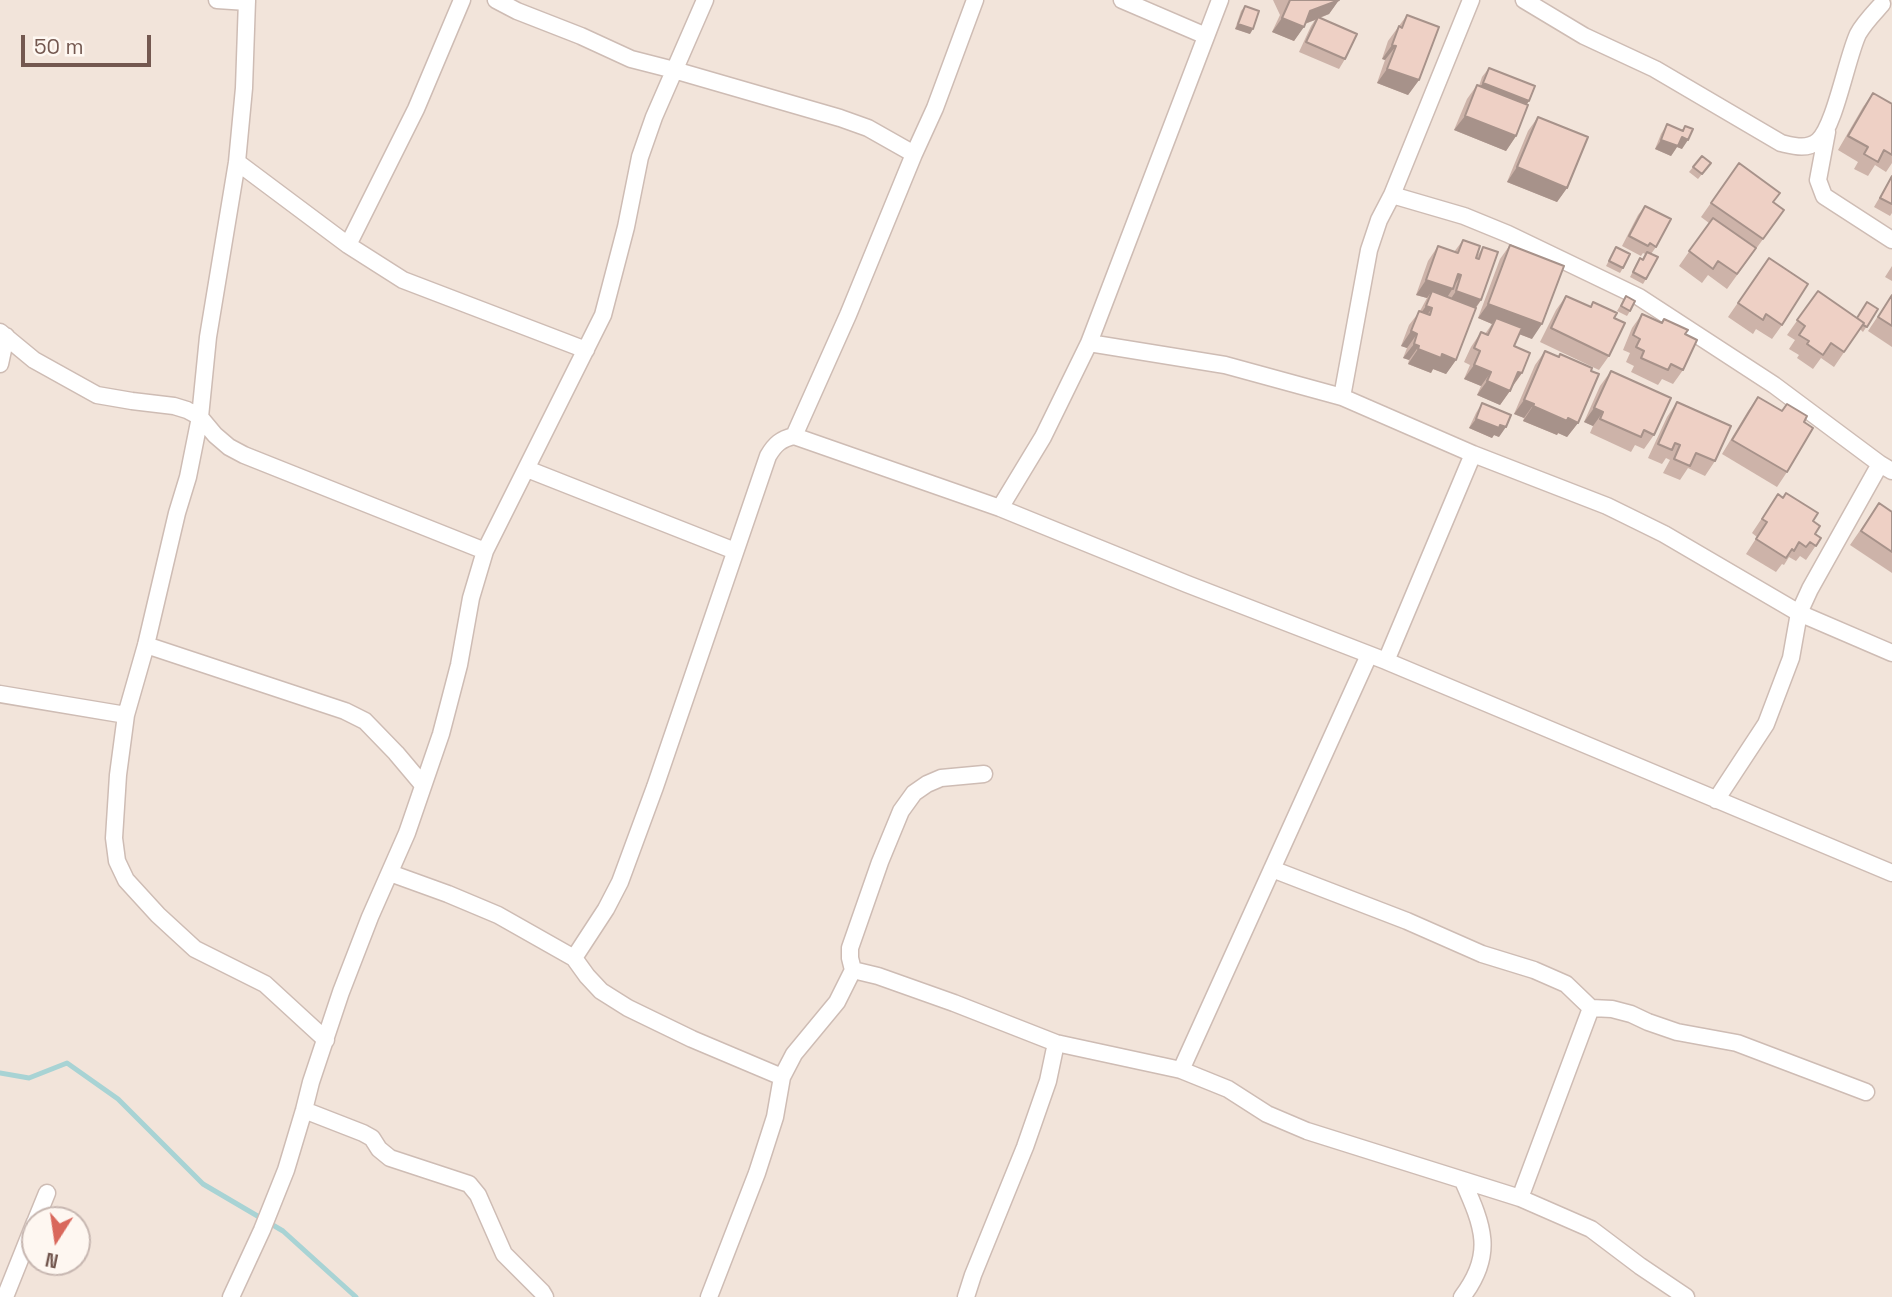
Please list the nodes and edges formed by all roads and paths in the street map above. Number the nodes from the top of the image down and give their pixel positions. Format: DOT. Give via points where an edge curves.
graph roads {
  1 [pos="217,0"];
  2 [pos="463,0"];
  3 [pos="496,0"];
  4 [pos="705,0"];
  5 [pos="975,0"];
  6 [pos="1122,0"];
  7 [pos="1220,0"];
  8 [pos="1471,0"];
  9 [pos="1524,0"];
  10 [pos="247,1"];
  11 [pos="1884,5"];
  12 [pos="1206,36"];
  13 [pos="674,70"];
  14 [pos="1828,126"];
  15 [pos="914,154"];
  16 [pos="237,162"];
  17 [pos="1392,195"];
  18 [pos="1892,240"];
  19 [pos="348,245"];
  20 [pos="3,334"];
  21 [pos="1089,343"];
  22 [pos="586,350"];
  23 [pos="0,364"];
  24 [pos="1342,397"];
  25 [pos="200,417"];
  26 [pos="794,436"];
  27 [pos="1473,454"];
  28 [pos="1886,468"];
  29 [pos="527,469"];
  30 [pos="1000,508"];
  31 [pos="485,551"];
  32 [pos="735,551"];
  33 [pos="1799,613"];
  34 [pos="146,645"];
  35 [pos="1892,653"];
  36 [pos="1368,655"];
  37 [pos="1386,661"];
  38 [pos="0,694"];
  39 [pos="126,715"];
  40 [pos="984,774"];
  41 [pos="422,785"];
  42 [pos="1716,800"];
  43 [pos="1272,869"];
  44 [pos="390,873"];
  45 [pos="1892,873"];
  46 [pos="574,958"];
  47 [pos="853,970"];
  48 [pos="1591,1008"];
  49 [pos="326,1040"];
  50 [pos="1056,1043"];
  51 [pos="1181,1070"];
  52 [pos="782,1077"];
  53 [pos="1866,1092"];
  54 [pos="304,1110"];
  55 [pos="1463,1181"];
  56 [pos="47,1193"];
  57 [pos="1520,1198"];
  58 [pos="41,1206"];
  59 [pos="21,1256"];
  60 [pos="5,1297"];
  61 [pos="230,1297"];
  62 [pos="545,1297"];
  63 [pos="709,1297"];
  64 [pos="966,1297"];
  65 [pos="1462,1297"];
  66 [pos="1686,1297"];
  1 -- 10 [label="street"];
  2 -- 19 [label="street" via="416,109"];
  3 -- 13 [label="street" via="631,59"];
  4 -- 13 [label="street"];
  5 -- 15 [label="street"];
  6 -- 12 [label="street"];
  7 -- 12 [label="street"];
  8 -- 17 [label="street"];
  9 -- 14 [label="street" via="1781,143 1807,146 1819,140"];
  10 -- 16 [label="street"];
  11 -- 14 [label="street" via="1859,32"];
  12 -- 21 [label="street"];
  13 -- 15 [label="street" via="840,118"];
  13 -- 22 [label="street" via="640,157 610,292"];
  14 -- 18 [label="street" via="1818,180 1824,196"];
  15 -- 26 [label="street"];
  16 -- 19 [label="street"];
  16 -- 25 [label="street" via="208,337"];
  17 -- 24 [label="street" via="1369,250"];
  17 -- 28 [label="street" via="1508,234 1639,297 1774,385"];
  19 -- 22 [label="street" via="403,280"];
  20 -- 23 [label="street"];
  20 -- 25 [label="street" via="34,360 97,394 174,406"];
  21 -- 24 [label="street" via="1225,365"];
  21 -- 30 [label="street" via="1043,437"];
  22 -- 29 [label="street"];
  24 -- 27 [label="street"];
  25 -- 31 [label="street" via="215,435 244,455"];
  25 -- 34 [label="street"];
  26 -- 30 [label="street"];
  26 -- 32 [label="street" via="782,439 768,456"];
  27 -- 33 [label="street" via="1607,506"];
  27 -- 37 [label="street"];
  28 -- 33 [label="street"];
  29 -- 31 [label="street"];
  29 -- 32 [label="street"];
  30 -- 36 [label="street"];
  31 -- 41 [label="street" via="441,734"];
  32 -- 46 [label="street" via="620,882"];
  33 -- 35 [label="street"];
  33 -- 42 [label="street" via="1791,658 1766,723"];
  34 -- 39 [label="street"];
  34 -- 41 [label="street" via="365,721"];
  36 -- 37 [label="street"];
  36 -- 43 [label="street"];
  37 -- 42 [label="street"];
  38 -- 39 [label="street"];
  39 -- 49 [label="street" via="114,838 126,880 195,949 265,984"];
  40 -- 47 [label="street" via="927,784 901,811 850,948"];
  41 -- 44 [label="street"];
  42 -- 45 [label="street"];
  43 -- 48 [label="street" via="1482,954 1534,970 1566,984"];
  43 -- 51 [label="street"];
  44 -- 46 [label="street" via="498,915"];
  44 -- 49 [label="street"];
  46 -- 52 [label="street" via="601,991 628,1008"];
  47 -- 50 [label="street"];
  47 -- 52 [label="street" via="837,1002 794,1054"];
  48 -- 53 [label="street" via="1612,1009 1677,1032 1737,1043"];
  48 -- 57 [label="street"];
  49 -- 54 [label="street"];
  50 -- 51 [label="street"];
  50 -- 64 [label="street" via="1048,1082"];
  51 -- 55 [label="street" via="1307,1131"];
  52 -- 63 [label="street" via="757,1173"];
  54 -- 61 [label="street" via="286,1170"];
  54 -- 62 [label="street" via="372,1138 390,1158 469,1184 504,1254"];
  55 -- 57 [label="street"];
  55 -- 65 [label="street" via="1480,1220 1483,1241 1480,1269"];
  56 -- 58 [label="street"];
  57 -- 66 [label="street" via="1591,1229"];
  59 -- 60 [label="street"];
}
